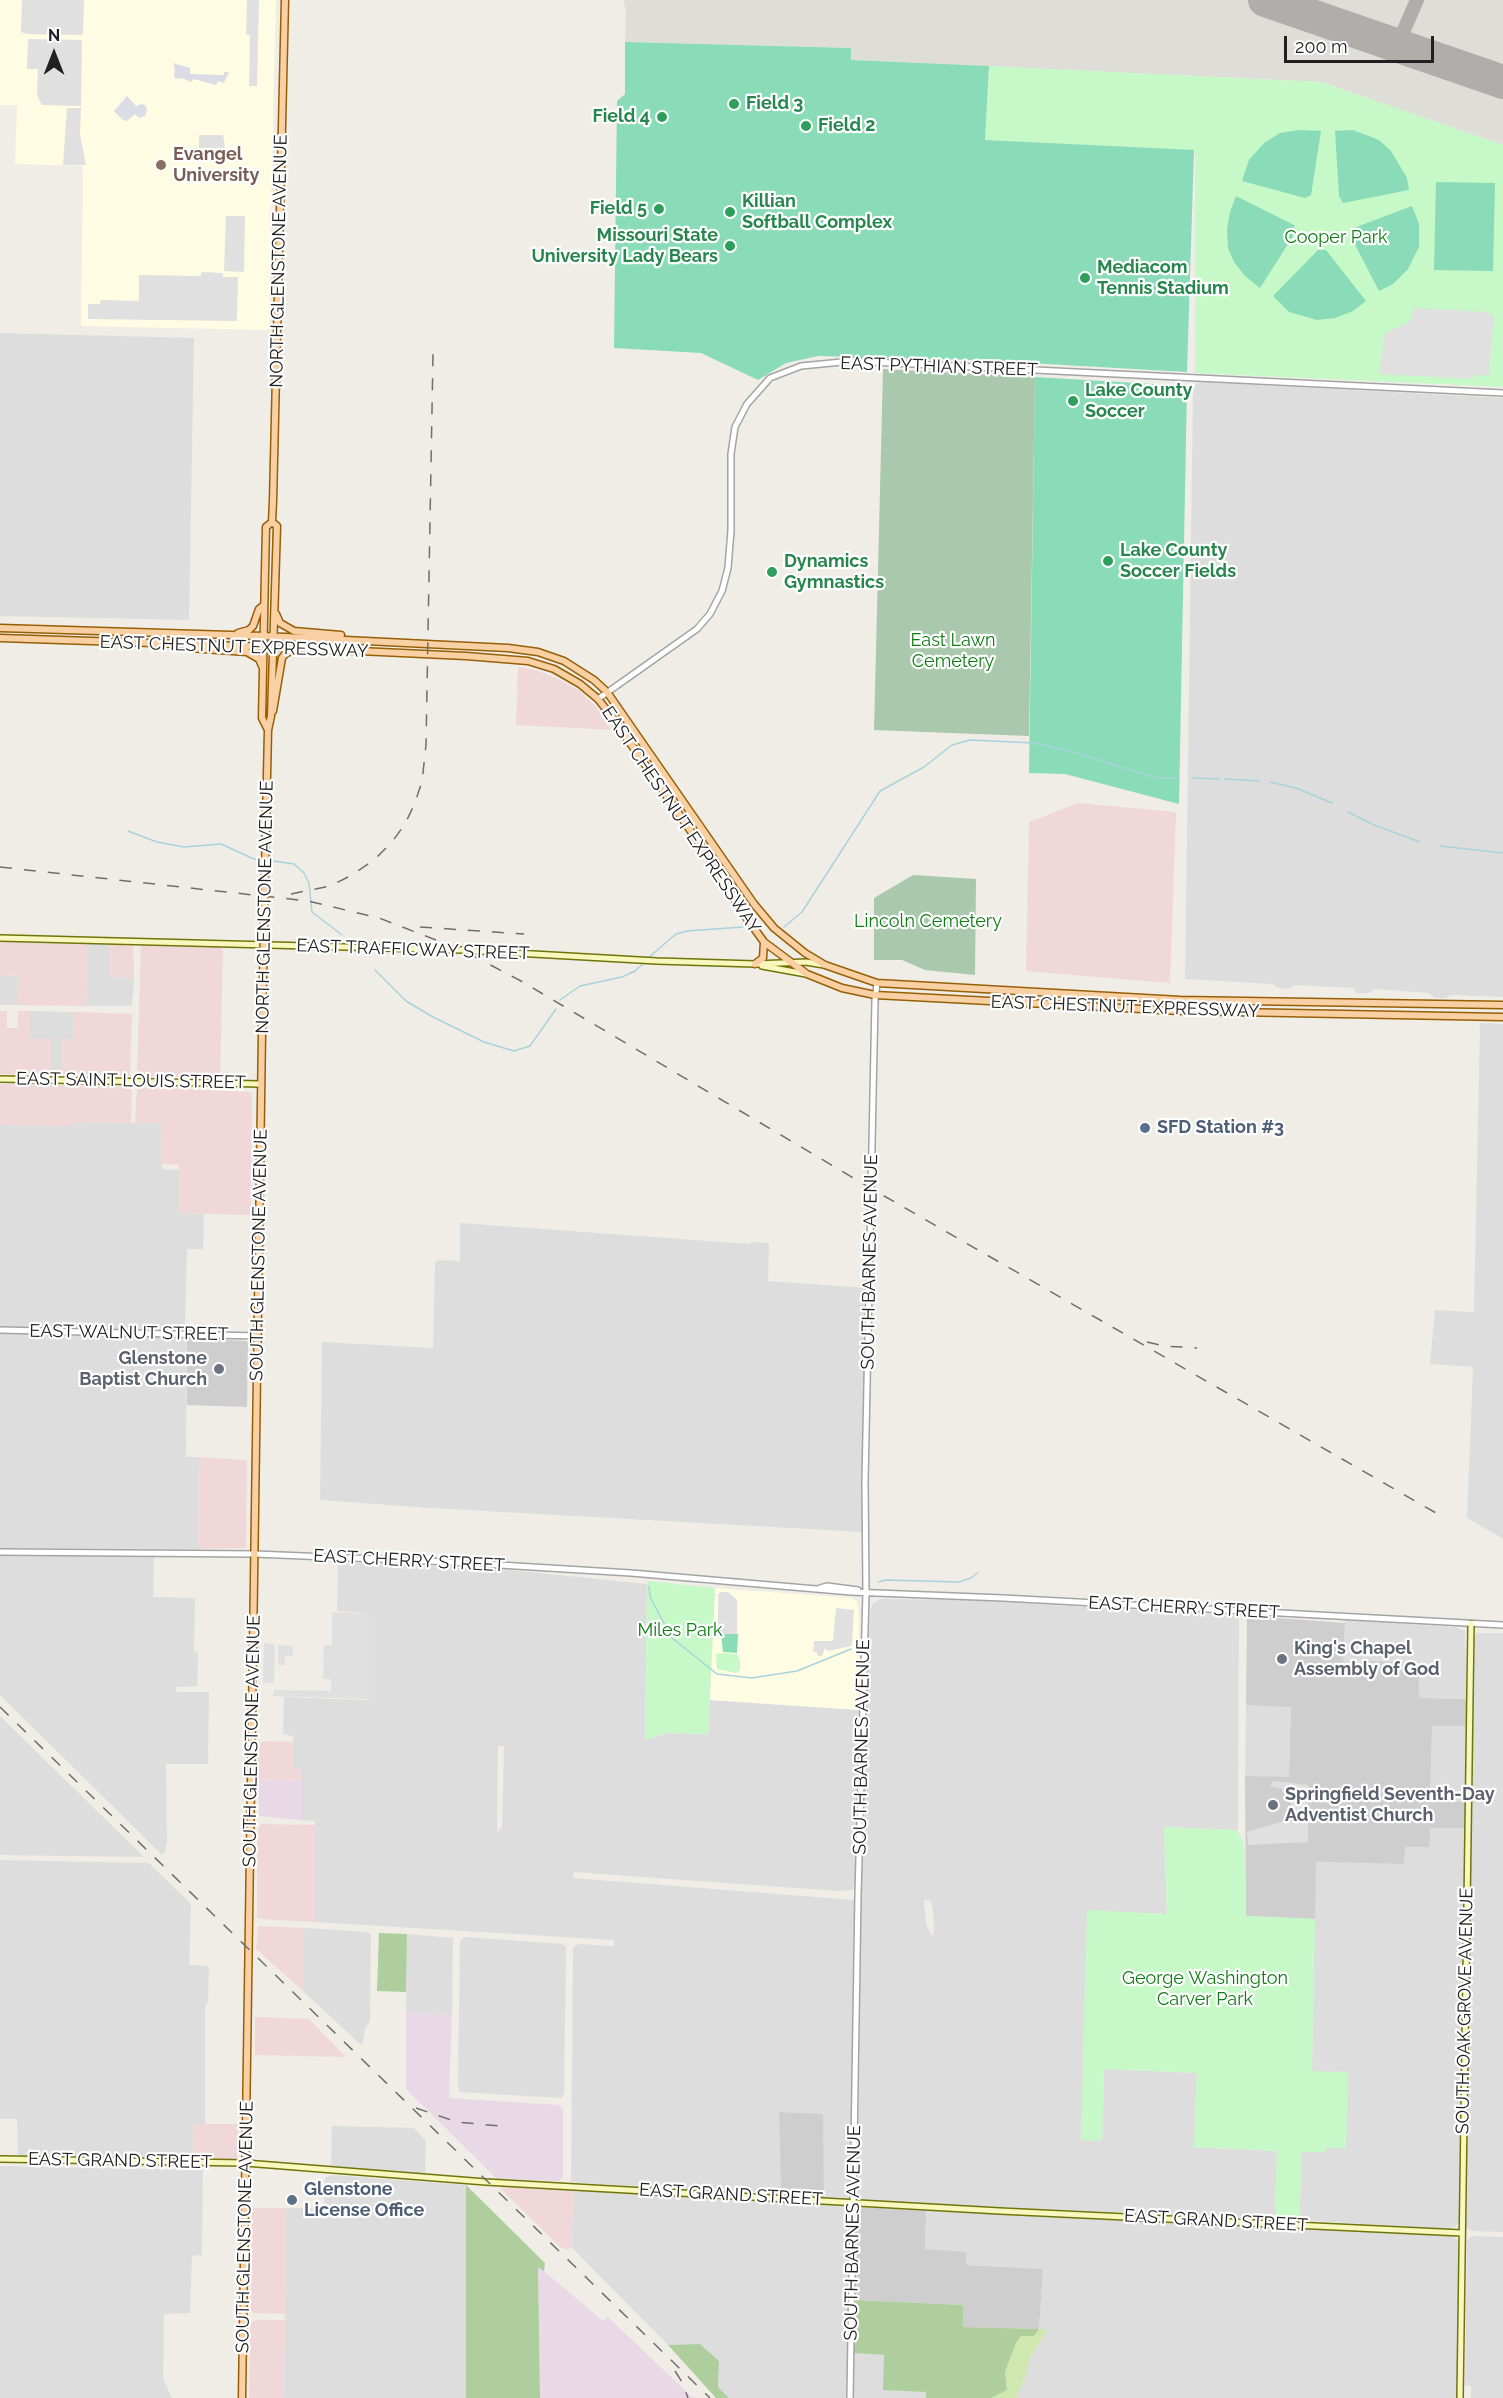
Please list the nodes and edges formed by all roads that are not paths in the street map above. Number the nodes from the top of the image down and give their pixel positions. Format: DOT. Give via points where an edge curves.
graph roads {
  1 [pos="285,0"];
  2 [pos="1503,393"];
  3 [pos="272,522"];
  4 [pos="264,605"];
  5 [pos="275,611"];
  6 [pos="0,628"];
  7 [pos="225,635"];
  8 [pos="264,636"];
  9 [pos="274,637"];
  10 [pos="0,638"];
  11 [pos="374,641"];
  12 [pos="153,643"];
  13 [pos="264,646"];
  14 [pos="274,647"];
  15 [pos="299,648"];
  16 [pos="263,672"];
  17 [pos="607,692"];
  18 [pos="598,699"];
  19 [pos="271,717"];
  20 [pos="268,730"];
  21 [pos="0,938"];
  22 [pos="764,942"];
  23 [pos="791,962"];
  24 [pos="755,964"];
  25 [pos="825,965"];
  26 [pos="807,975"];
  27 [pos="877,983"];
  28 [pos="875,995"];
  29 [pos="1503,1005"];
  30 [pos="1503,1017"];
  31 [pos="0,1079"];
  32 [pos="261,1084"];
  33 [pos="0,1330"];
  34 [pos="258,1336"];
  35 [pos="0,1552"];
  36 [pos="255,1554"];
  37 [pos="866,1592"];
  38 [pos="1472,1624"];
  39 [pos="1503,1625"];
  40 [pos="0,2159"];
  41 [pos="245,2163"];
  42 [pos="855,2203"];
  43 [pos="1462,2233"];
  44 [pos="242,2398"];
  45 [pos="850,2398"];
  46 [pos="1460,2398"];
  1 -- 3 [label="main road, NORTH GLENSTONE AVENUE"];
  2 -- 17 [label="street, EAST PYTHIAN STREET" via="852,361 801,366 770,378 747,404 735,428 729,568 710,614 697,629"];
  3 -- 4 [label="main road, NORTH GLENSTONE AVENUE" via="266,526"];
  3 -- 5 [label="main road, NORTH GLENSTONE AVENUE" via="277,526"];
  4 -- 7 [label="main road" via="249,630"];
  4 -- 8 [label="main road, NORTH GLENSTONE AVENUE"];
  5 -- 9 [label="main road, NORTH GLENSTONE AVENUE"];
  5 -- 11 [label="main road" via="280,623 294,631"];
  6 -- 7 [label="main road, EAST CHESTNUT EXPRESSWAY"];
  7 -- 8 [label="main road, EAST CHESTNUT EXPRESSWAY"];
  8 -- 9 [label="main road, EAST CHESTNUT EXPRESSWAY"];
  8 -- 13 [label="main road, NORTH GLENSTONE AVENUE"];
  9 -- 11 [label="main road, EAST CHESTNUT EXPRESSWAY"];
  9 -- 14 [label="main road, NORTH GLENSTONE AVENUE"];
  10 -- 12 [label="main road, EAST CHESTNUT EXPRESSWAY"];
  11 -- 17 [label="main road, EAST CHESTNUT EXPRESSWAY" via="527,649 570,664"];
  12 -- 13 [label="main road, EAST CHESTNUT EXPRESSWAY"];
  12 -- 16 [label="main road" via="247,652 259,659"];
  13 -- 14 [label="main road, EAST CHESTNUT EXPRESSWAY"];
  13 -- 16 [label="main road, NORTH GLENSTONE AVENUE"];
  14 -- 15 [label="main road, EAST CHESTNUT EXPRESSWAY"];
  14 -- 19 [label="main road, NORTH GLENSTONE AVENUE"];
  15 -- 18 [label="main road, EAST CHESTNUT EXPRESSWAY" via="528,661 568,676"];
  15 -- 19 [label="main road" via="282,657"];
  16 -- 20 [label="main road, NORTH GLENSTONE AVENUE" via="262,718"];
  17 -- 18 [label="street, EAST PYTHIAN STREET"];
  17 -- 25 [label="main road, EAST CHESTNUT EXPRESSWAY" via="764,916 785,939"];
  18 -- 22 [label="main road, EAST CHESTNUT EXPRESSWAY"];
  19 -- 20 [label="main road, NORTH GLENSTONE AVENUE"];
  20 -- 32 [label="main road, NORTH GLENSTONE AVENUE, bridge"];
  21 -- 24 [label="main road, EAST TRAFFICWAY STREET" via="481,951"];
  22 -- 23 [label="main road, EAST CHESTNUT EXPRESSWAY"];
  22 -- 24 [label="main road" via="764,958"];
  23 -- 24 [label="main road, EAST TRAFFICWAY STREET"];
  23 -- 25 [label="main road, EAST TRAFFICWAY STREET"];
  23 -- 26 [label="main road, EAST CHESTNUT EXPRESSWAY"];
  24 -- 26 [label="main road, EAST TRAFFICWAY STREET"];
  25 -- 27 [label="main road, EAST CHESTNUT EXPRESSWAY"];
  26 -- 28 [label="main road, EAST CHESTNUT EXPRESSWAY"];
  27 -- 28 [label="street, SOUTH BARNES AVENUE"];
  27 -- 29 [label="main road, EAST CHESTNUT EXPRESSWAY" via="1180,1000"];
  28 -- 30 [label="main road, EAST CHESTNUT EXPRESSWAY" via="1180,1011"];
  28 -- 37 [label="street, SOUTH BARNES AVENUE"];
  31 -- 32 [label="main road, EAST SAINT LOUIS STREET"];
  32 -- 34 [label="main road, SOUTH GLENSTONE AVENUE"];
  33 -- 34 [label="street, EAST WALNUT STREET"];
  34 -- 36 [label="main road, SOUTH GLENSTONE AVENUE"];
  35 -- 36 [label="street, EAST CHERRY STREET"];
  36 -- 37 [label="street, EAST CHERRY STREET" via="542,1567"];
  36 -- 41 [label="main road, SOUTH GLENSTONE AVENUE"];
  37 -- 38 [label="street, EAST CHERRY STREET"];
  37 -- 42 [label="street, SOUTH BARNES AVENUE"];
  38 -- 39 [label="street, EAST CHERRY STREET"];
  38 -- 43 [label="main road, SOUTH OAK GROVE AVENUE"];
  40 -- 41 [label="main road, EAST GRAND STREET"];
  41 -- 42 [label="main road, EAST GRAND STREET" via="426,2178"];
  41 -- 44 [label="main road, SOUTH GLENSTONE AVENUE"];
  42 -- 43 [label="main road, EAST GRAND STREET"];
  42 -- 45 [label="street, SOUTH BARNES AVENUE"];
  43 -- 46 [label="main road, SOUTH OAK GROVE AVENUE"];
}
